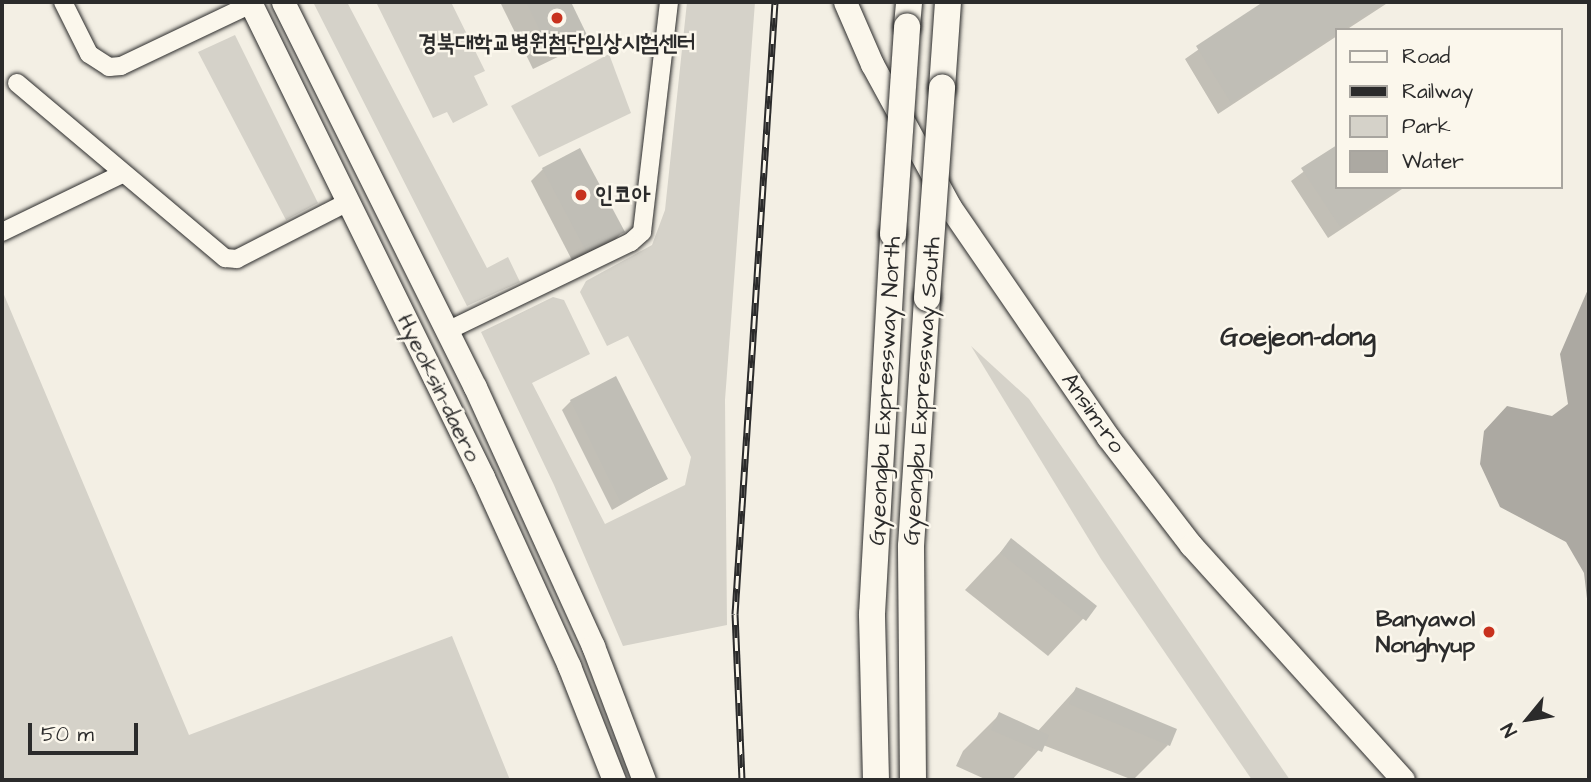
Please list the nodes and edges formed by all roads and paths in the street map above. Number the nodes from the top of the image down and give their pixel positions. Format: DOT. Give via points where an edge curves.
graph roads {
  1 [pos="63,2"];
  2 [pos="283,2"];
  3 [pos="669,2"];
  4 [pos="845,2"];
  5 [pos="948,2"];
  6 [pos="250,3"];
  7 [pos="908,14"];
  8 [pos="17,83"];
  9 [pos="122,174"];
  10 [pos="348,202"];
  11 [pos="2,232"];
  12 [pos="447,331"];
  13 [pos="614,780"];
  14 [pos="645,780"];
  15 [pos="876,780"];
  16 [pos="914,780"];
  17 [pos="1403,780"];
  1 -- 6 [label="street" via="89,54 108,67 121,66"];
  2 -- 12 [label="main road"];
  3 -- 12 [label="street" via="642,232 631,242"];
  4 -- 17 [label="main road, Ansim-ro" via="872,64 950,207 1108,437 1191,545"];
  5 -- 16 [label="highway, Gyeongbu Expressway South, bridge" via="911,546"];
  6 -- 10 [label="main road, Hyeoksin-daero"];
  7 -- 15 [label="highway, Gyeongbu Expressway North, bridge" via="873,614"];
  8 -- 9 [label="street"];
  9 -- 10 [label="street" via="225,258 237,259"];
  9 -- 11 [label="street"];
  10 -- 13 [label="main road, Hyeoksin-daero" via="483,477 569,666"];
  12 -- 14 [label="main road" via="593,646"];
}
